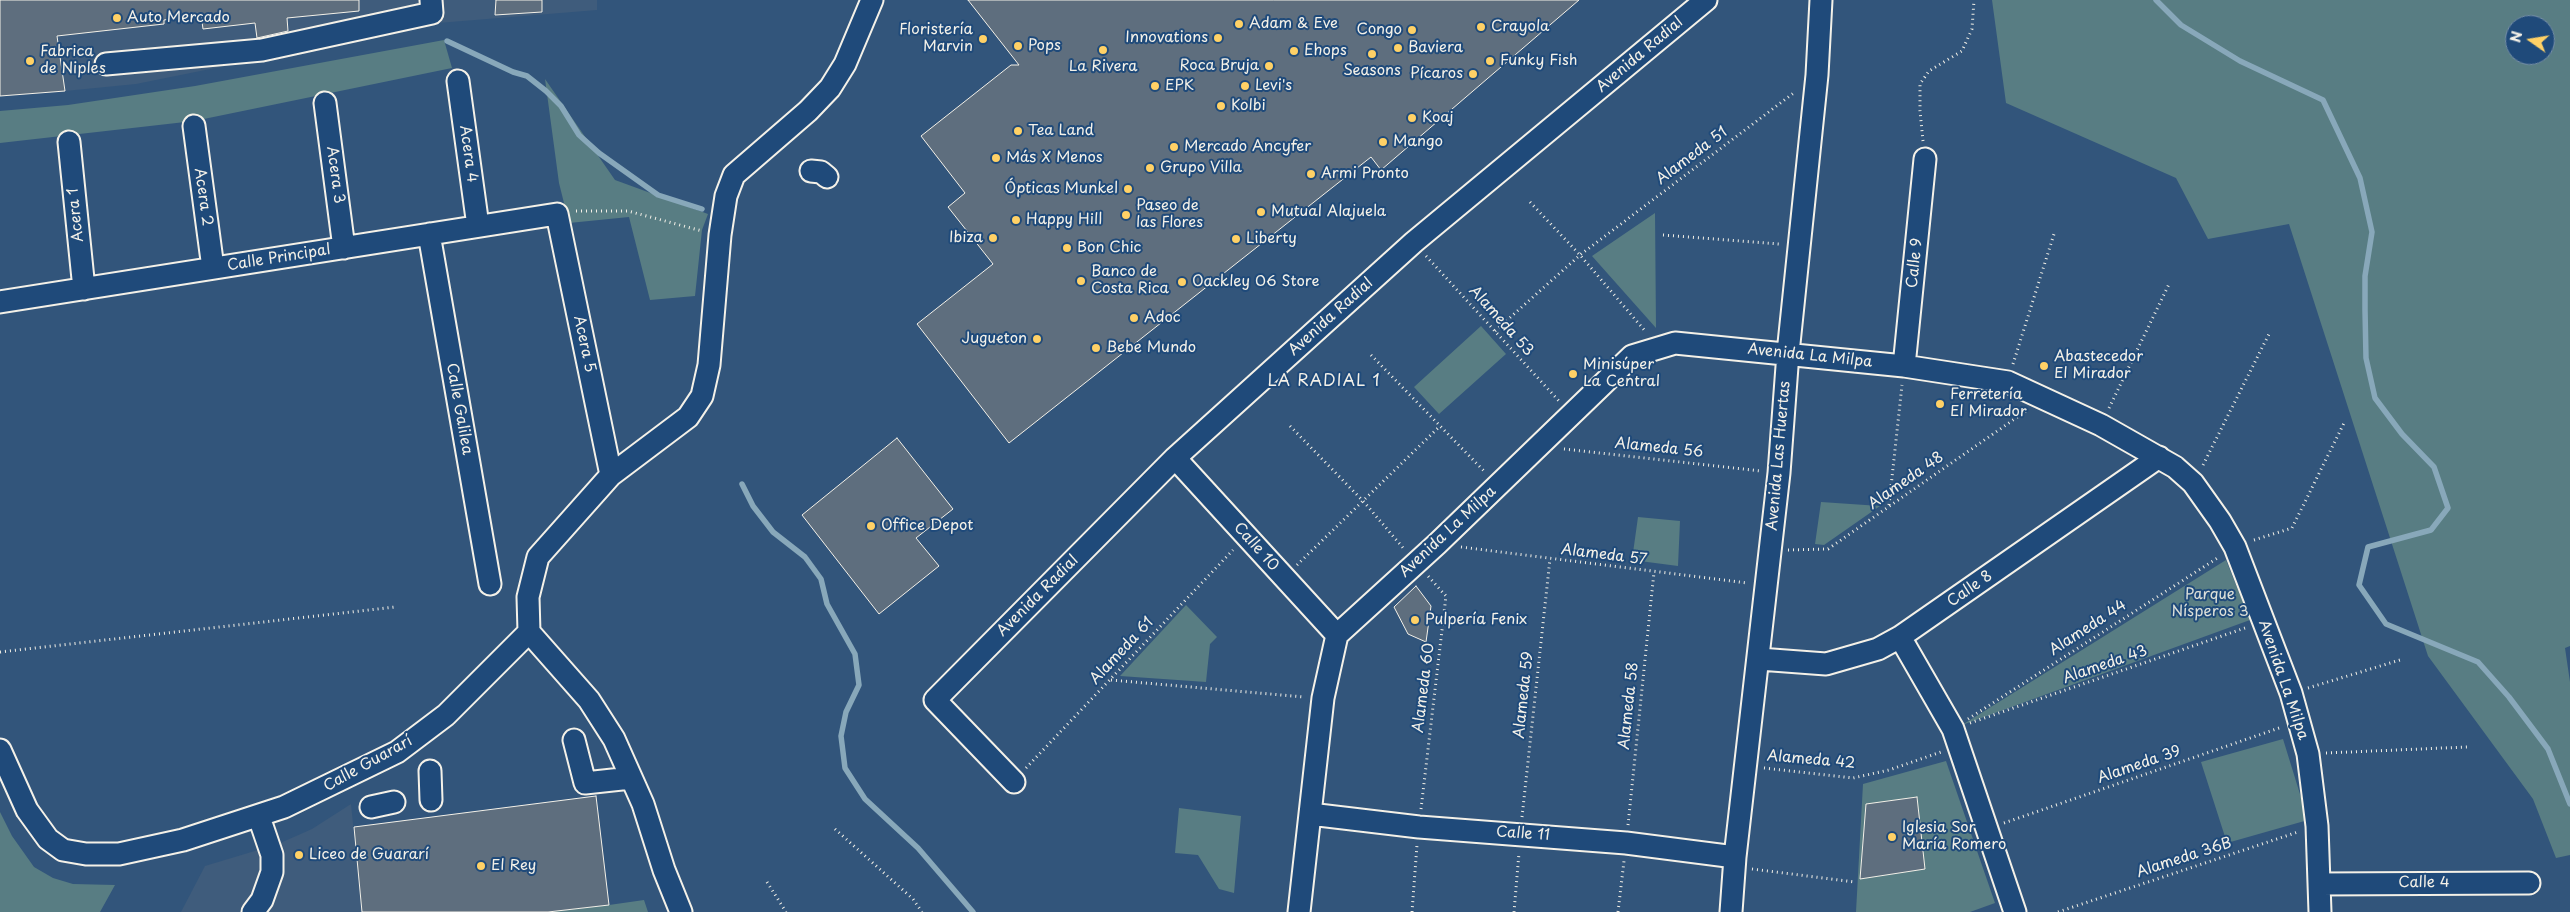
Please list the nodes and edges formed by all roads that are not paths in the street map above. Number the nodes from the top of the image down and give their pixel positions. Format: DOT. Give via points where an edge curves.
graph roads {
  1 [pos="431,0"];
  2 [pos="872,0"];
  3 [pos="1706,0"];
  4 [pos="1821,0"];
  5 [pos="106,64"];
  6 [pos="458,81"];
  7 [pos="325,102"];
  8 [pos="194,126"];
  9 [pos="68,142"];
  10 [pos="1925,159"];
  11 [pos="557,214"];
  12 [pos="478,226"];
  13 [pos="429,234"];
  14 [pos="344,248"];
  15 [pos="213,268"];
  16 [pos="84,289"];
  17 [pos="0,302"];
  18 [pos="1788,353"];
  19 [pos="1904,366"];
  20 [pos="2159,457"];
  21 [pos="1175,458"];
  22 [pos="612,475"];
  23 [pos="490,584"];
  24 [pos="529,632"];
  25 [pos="1337,635"];
  26 [pos="1900,638"];
  27 [pos="1759,660"];
  28 [pos="574,740"];
  29 [pos="0,750"];
  30 [pos="430,771"];
  31 [pos="631,778"];
  32 [pos="1014,782"];
  33 [pos="432,800"];
  34 [pos="394,802"];
  35 [pos="371,807"];
  36 [pos="1310,814"];
  37 [pos="259,817"];
  38 [pos="1735,862"];
  39 [pos="2529,883"];
  40 [pos="2319,884"];
  41 [pos="253,912"];
  42 [pos="681,912"];
  43 [pos="1299,912"];
  44 [pos="1732,912"];
  45 [pos="2015,912"];
  46 [pos="2320,912"];
  1 -- 5 [label="street" via="432,13 262,50"];
  2 -- 22 [label="street" via="845,64 830,88 734,175 726,196 720,235 709,365 702,396 688,417"];
  3 -- 21 [label="street, Avenida Radial" via="1414,242"];
  4 -- 18 [label="street, Avenida Las Huertas" via="1817,75"];
  6 -- 12 [label="street, Acera 4"];
  7 -- 14 [label="street, Acera 3"];
  8 -- 15 [label="street, Acera 2"];
  9 -- 16 [label="street, Acera 1"];
  10 -- 19 [label="street, Calle 9"];
  11 -- 12 [label="street, Calle Principal"];
  11 -- 22 [label="street, Acera 5"];
  12 -- 13 [label="street, Calle Principal"];
  13 -- 14 [label="street, Calle Principal"];
  13 -- 23 [label="street, Calle Galilea"];
  14 -- 15 [label="street, Calle Principal"];
  15 -- 16 [label="street, Calle Principal"];
  16 -- 17 [label="street, Calle Principal"];
  18 -- 19 [label="street, Avenida La Milpa"];
  18 -- 25 [label="street, Avenida La Milpa" via="1675,343 1632,356 1437,544"];
  18 -- 27 [label="street, Avenida Las Huertas"];
  19 -- 20 [label="street, Avenida La Milpa" via="2008,382"];
  20 -- 26 [label="street, Calle 8"];
  20 -- 40 [label="street, Avenida La Milpa" via="2175,466 2193,483 2235,547 2291,693 2308,754 2317,826"];
  21 -- 25 [label="street, Calle 10"];
  21 -- 32 [label="street, Avenida Radial" via="935,700"];
  22 -- 24 [label="street" via="538,557 528,597"];
  24 -- 31 [label="street" via="589,700 614,739"];
  24 -- 37 [label="street, Calle Guararí" via="446,715 397,752 330,787"];
  25 -- 36 [label="street" via="1323,698"];
  26 -- 27 [label="street, Calle 8" via="1878,649 1826,664"];
  26 -- 45 [label="street" via="1956,737"];
  27 -- 38 [label="street, Avenida Las Huertas"];
  28 -- 31 [label="street" via="585,783"];
  29 -- 37 [label="street, Calle Guararí" via="27,810 48,839 63,850 119,854 183,840"];
  30 -- 33 [label="street"];
  31 -- 42 [label="street"];
  34 -- 35 [label="street"];
  36 -- 38 [label="street, Calle 11" via="1419,827 1626,843"];
  36 -- 43 [label="street"];
  37 -- 41 [label="street" via="272,854 272,872 262,900"];
  38 -- 44 [label="street, Avenida Las Huertas"];
  39 -- 40 [label="street, Calle 4"];
  40 -- 46 [label="street, Avenida La Milpa"];
}
